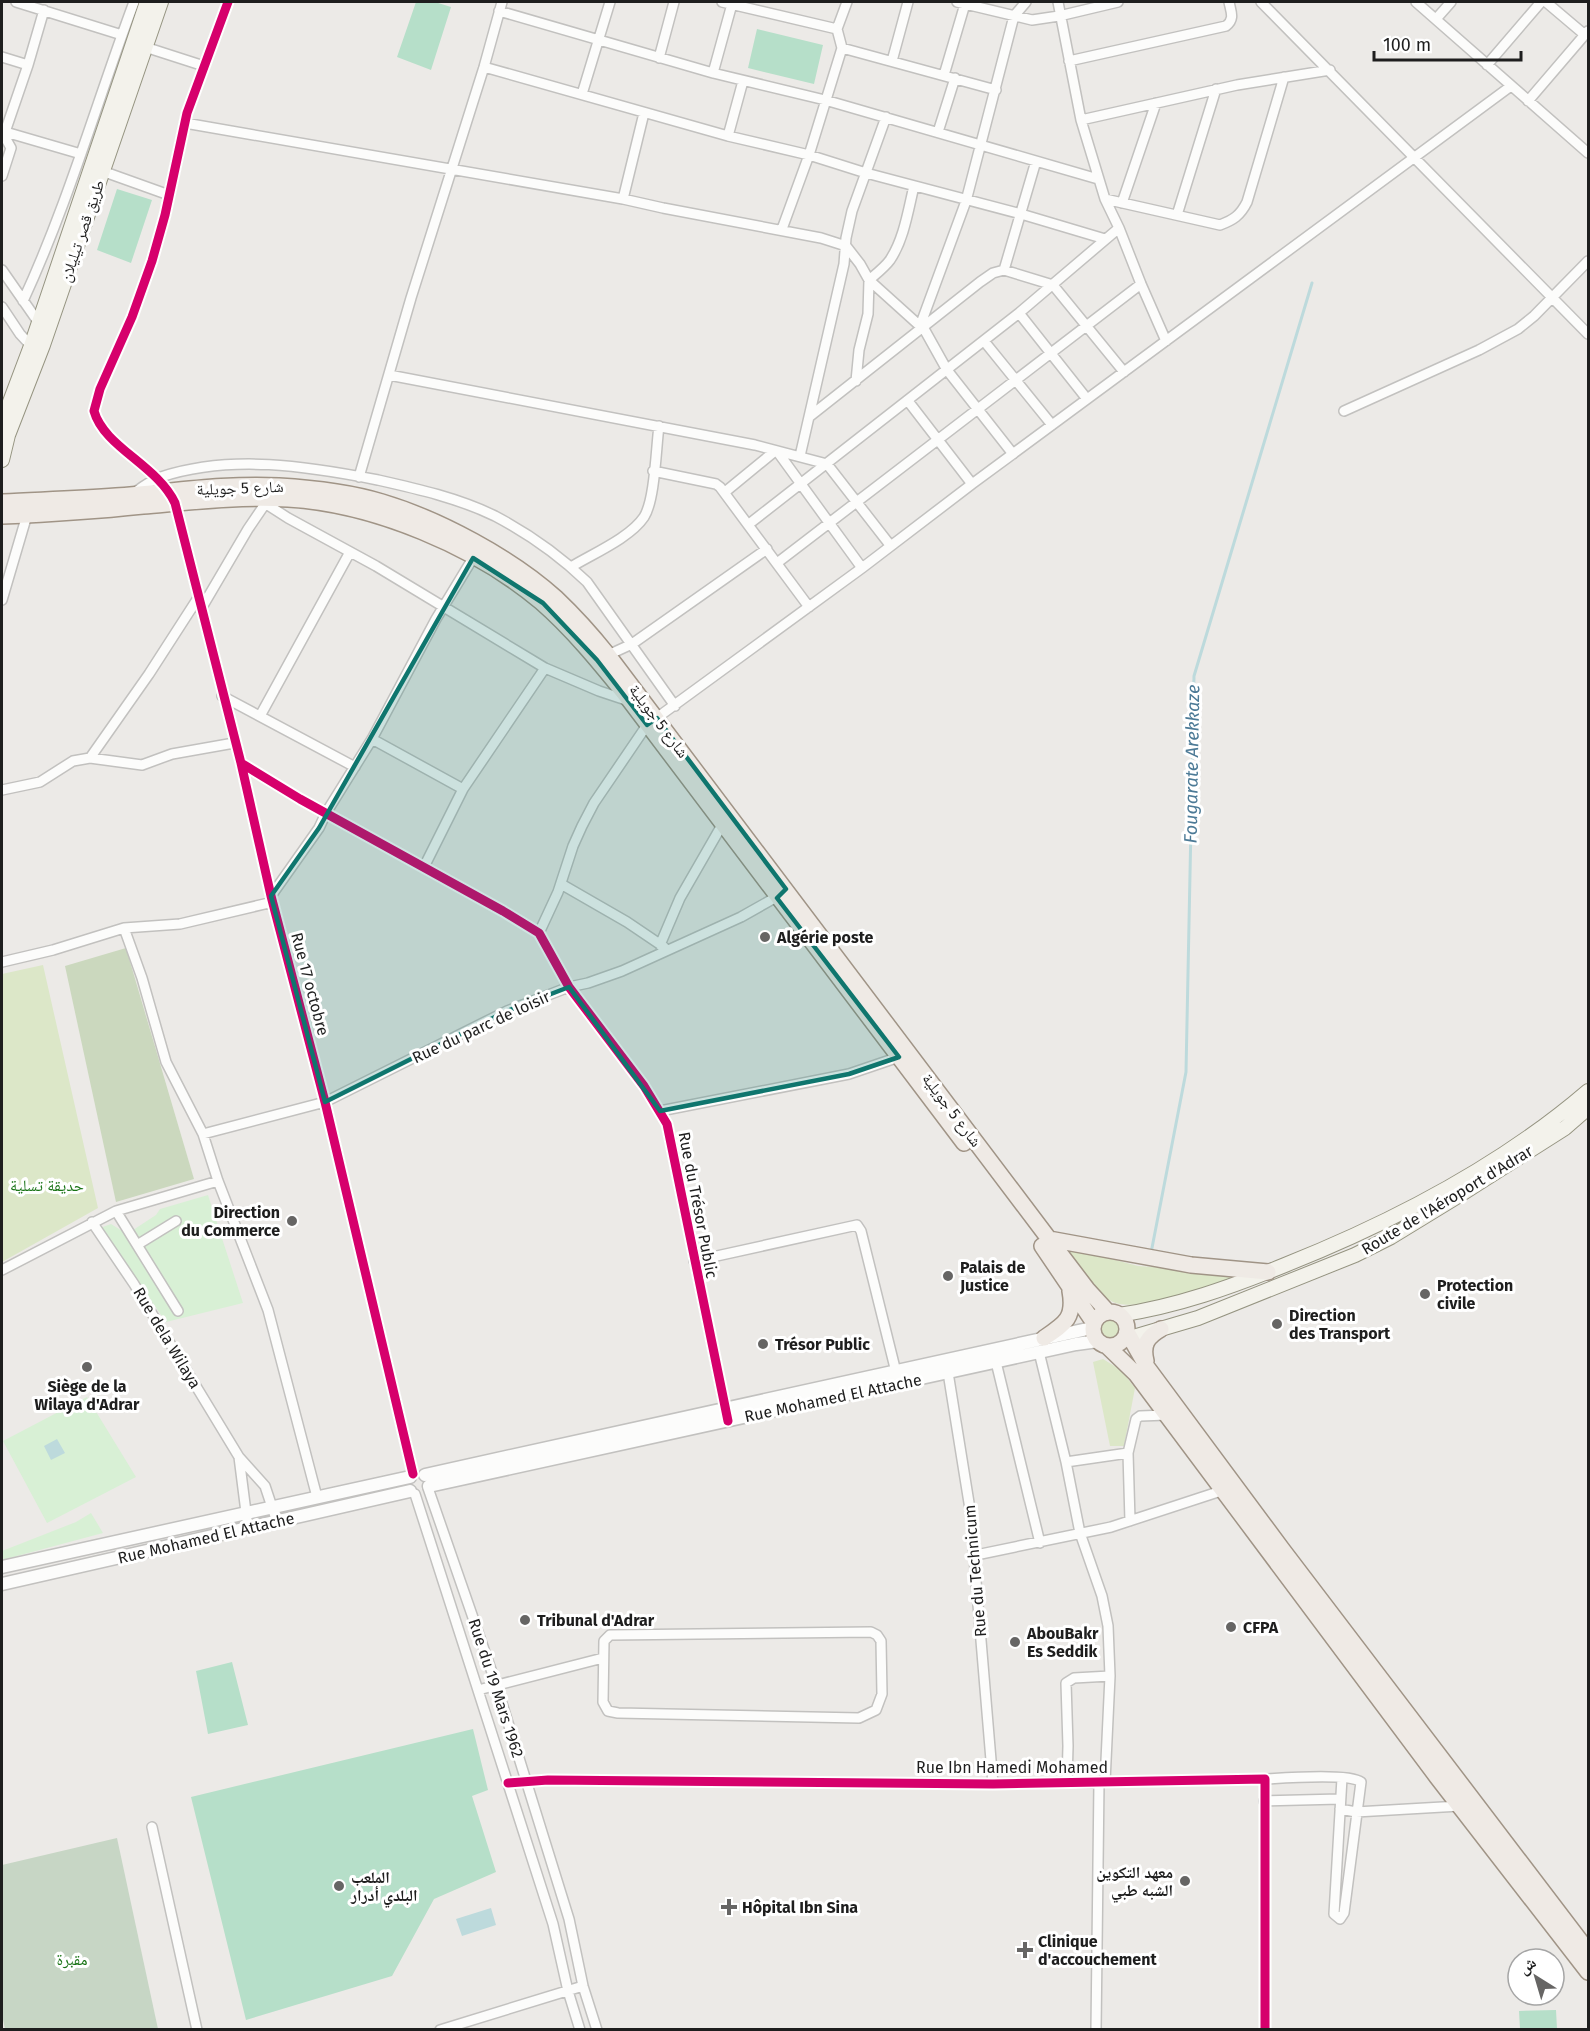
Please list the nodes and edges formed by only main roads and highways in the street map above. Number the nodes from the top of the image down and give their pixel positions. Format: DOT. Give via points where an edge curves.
graph roads {
  1 [pos="147,2"];
  2 [pos="161,2"];
  3 [pos="42,328"];
  4 [pos="35,350"];
  5 [pos="2,423"];
  6 [pos="2,460"];
  7 [pos="172,497"];
  8 [pos="2,509"];
  9 [pos="652,721"];
  10 [pos="781,893"];
  11 [pos="1588,1091"];
  12 [pos="939,1102"];
  13 [pos="1588,1108"];
  14 [pos="1048,1239"];
  15 [pos="1322,1250"];
  16 [pos="1329,1267"];
  17 [pos="1268,1272"];
  18 [pos="1068,1285"];
  19 [pos="1275,1288"];
  20 [pos="1114,1313"];
  21 [pos="1161,1329"];
  22 [pos="1110,1336"];
  23 [pos="1041,1345"];
  24 [pos="1147,1367"];
  25 [pos="1588,1951"];
  26 [pos="1588,1972"];
  1 -- 3 [label="main road, طريق قصر تيليلان"];
  2 -- 3 [label="main road, طريق قصر تيليلان"];
  3 -- 4 [label="main road, طريق قصر تيليلان"];
  4 -- 5 [label="main road, طريق قصر تيليلان"];
  4 -- 6 [label="main road, طريق قصر تيليلان"];
  7 -- 8 [label="main road, شارع 5 جويلية" via="130,495"];
  7 -- 8 [label="main road, شارع 5 جويلية" via="27,515"];
  7 -- 9 [label="main road, شارع 5 جويلية" via="308,501 399,521 434,537 521,586 543,603"];
  7 -- 9 [label="main road, شارع 5 جويلية" via="233,486 306,488 381,502 420,516 510,563 555,597 608,655"];
  9 -- 10 [label="main road, شارع 5 جويلية"];
  9 -- 10 [label="main road, شارع 5 جويلية" via="722,825"];
  10 -- 12 [label="main road, شارع 5 جويلية"];
  10 -- 12 [label="main road, شارع 5 جويلية" via="899,1057"];
  11 -- 15 [label="main road, Route de l'Aéroport d'Adrar" via="1537,1131 1458,1182"];
  12 -- 14 [label="main road, شارع 5 جويلية"];
  12 -- 18 [label="main road, شارع 5 جويلية"];
  13 -- 16 [label="main road, Route de l'Aéroport d'Adrar" via="1565,1128 1463,1194 1391,1237"];
  14 -- 17 [label="main road" via="1191,1265"];
  14 -- 20 [label="main road, شارع 5 جويلية" via="1090,1293"];
  15 -- 16 [label="main road"];
  15 -- 17 [label="main road, Route de l'Aéroport d'Adrar"];
  16 -- 19 [label="main road, Route de l'Aéroport d'Adrar"];
  17 -- 19 [label="main road"];
  17 -- 20 [label="main road, Route de l'Aéroport d'Adrar" via="1186,1302"];
  18 -- 22 [label="main road, شارع 5 جويلية"];
  18 -- 23 [label="main road" via="1071,1315"];
  19 -- 21 [label="main road, Route de l'Aéroport d'Adrar"];
  20 -- 22 [label="main road, شارع 5 جويلية" via="1126,1323"];
  20 -- 22 [label="main road" via="1099,1315"];
  21 -- 22 [label="main road, Route de l'Aéroport d'Adrar"];
  21 -- 24 [label="main road" via="1144,1345"];
  22 -- 24 [label="main road"];
  22 -- 26 [label="main road"];
  24 -- 25 [label="main road"];
}
